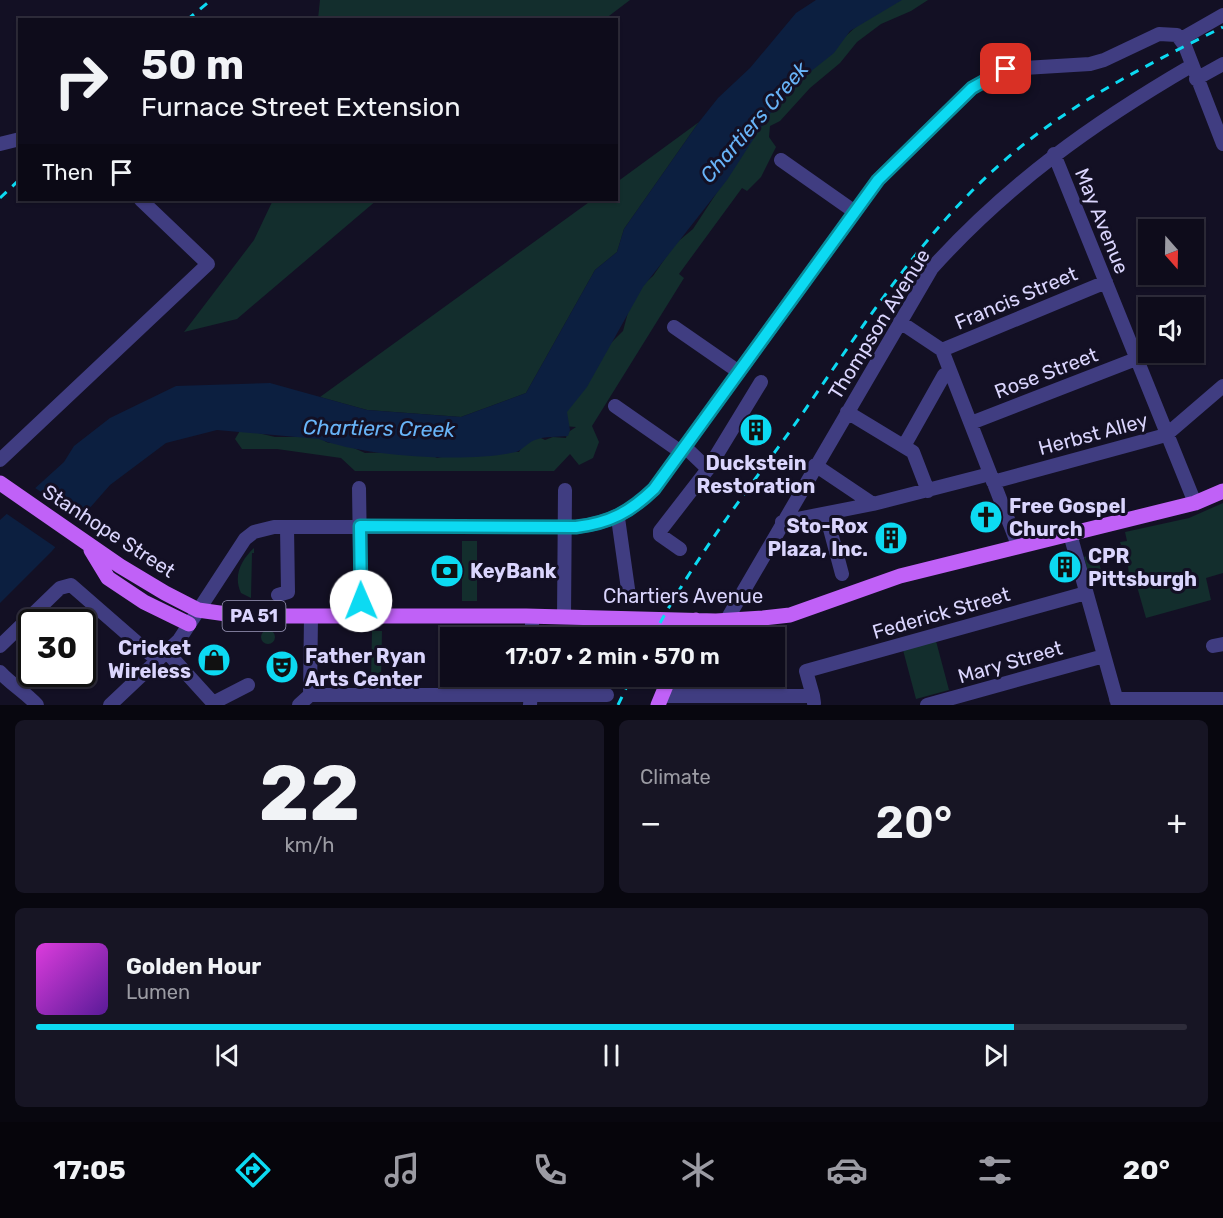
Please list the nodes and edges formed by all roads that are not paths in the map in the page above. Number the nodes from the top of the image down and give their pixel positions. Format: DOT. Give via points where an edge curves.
graph roads {
  1 [pos="1223,15"];
  2 [pos="1181,39"];
  3 [pos="1223,64"];
  4 [pos="1194,72"];
  5 [pos="1218,117"];
  6 [pos="18,140"];
  7 [pos="0,144"];
  8 [pos="1223,144"];
  9 [pos="1054,154"];
  10 [pos="781,160"];
  11 [pos="142,201"];
  12 [pos="855,212"];
  13 [pos="1106,282"];
  14 [pos="900,322"];
  15 [pos="674,327"];
  16 [pos="942,350"];
  17 [pos="1136,360"];
  18 [pos="739,372"];
  19 [pos="951,373"];
  20 [pos="761,382"];
  21 [pos="1223,386"];
  22 [pos="615,406"];
  23 [pos="847,412"];
  24 [pos="971,423"];
  25 [pos="1166,435"];
  26 [pos="904,446"];
  27 [pos="683,450"];
  28 [pos="0,460"];
  29 [pos="815,465"];
  30 [pos="708,469"];
  31 [pos="992,478"];
  32 [pos="5,486"];
  33 [pos="359,488"];
  34 [pos="565,490"];
  35 [pos="1223,490"];
  36 [pos="928,491"];
  37 [pos="1195,503"];
  38 [pos="873,504"];
  39 [pos="826,514"];
  40 [pos="618,518"];
  41 [pos="782,522"];
  42 [pos="360,526"];
  43 [pos="287,527"];
  44 [pos="564,527"];
  45 [pos="1070,534"];
  46 [pos="1018,545"];
  47 [pos="680,549"];
  48 [pos="95,552"];
  49 [pos="842,574"];
  50 [pos="1086,593"];
  51 [pos="278,595"];
  52 [pos="629,596"];
  53 [pos="198,610"];
  54 [pos="312,616"];
  55 [pos="361,616"];
  56 [pos="532,616"];
  57 [pos="564,616"];
  58 [pos="696,620"];
  59 [pos="726,621"];
  60 [pos="189,624"];
  61 [pos="532,627"];
  62 [pos="693,627"];
  63 [pos="0,645"];
  64 [pos="162,655"];
  65 [pos="1104,656"];
  66 [pos="0,660"];
  67 [pos="0,672"];
  68 [pos="248,684"];
  69 [pos="25,692"];
  70 [pos="310,695"];
  71 [pos="607,695"];
  72 [pos="1223,699"];
  73 [pos="541,700"];
  74 [pos="660,700"];
  75 [pos="814,701"];
  76 [pos="1117,702"];
  77 [pos="214,704"];
  78 [pos="37,705"];
  79 [pos="110,705"];
  80 [pos="299,705"];
  81 [pos="927,705"];
  1 -- 2 [label="street"];
  2 -- 4 [label="street"];
  2 -- 12 [label="street" via="1177,34 1159,34 1090,64 1019,67 995,73 972,88 878,180"];
  3 -- 4 [label="street, Thompson Avenue"];
  4 -- 5 [label="street"];
  4 -- 9 [label="street, Thompson Avenue" via="1118,109"];
  5 -- 8 [label="street"];
  6 -- 7 [label="street"];
  9 -- 13 [label="street, May Avenue"];
  9 -- 14 [label="street, Thompson Avenue" via="963,234 932,268"];
  10 -- 12 [label="street"];
  11 -- 28 [label="street" via="208,264"];
  12 -- 18 [label="street"];
  13 -- 16 [label="street, Francis Street"];
  13 -- 17 [label="street, May Avenue"];
  14 -- 16 [label="street"];
  14 -- 23 [label="street, Thompson Avenue"];
  15 -- 18 [label="street"];
  16 -- 19 [label="street"];
  17 -- 24 [label="street, Rose Street"];
  17 -- 25 [label="street, May Avenue"];
  18 -- 27 [label="street"];
  19 -- 24 [label="street"];
  19 -- 26 [label="street" via="944,375"];
  20 -- 30 [label="street"];
  21 -- 25 [label="street, Herbst Alley"];
  22 -- 27 [label="street"];
  23 -- 26 [label="street"];
  23 -- 29 [label="street, Thompson Avenue"];
  24 -- 31 [label="street"];
  25 -- 31 [label="street, Herbst Alley"];
  25 -- 37 [label="street, May Avenue"];
  26 -- 36 [label="street" via="913,452"];
  27 -- 30 [label="street"];
  27 -- 40 [label="street" via="654,489"];
  29 -- 38 [label="street"];
  29 -- 41 [label="street, Thompson Avenue"];
  30 -- 47 [label="street" via="660,531 660,536"];
  31 -- 36 [label="street, Herbst Alley"];
  31 -- 46 [label="street"];
  32 -- 48 [label="main road, Stanhope Street / PA 51"];
  33 -- 42 [label="street"];
  34 -- 44 [label="street"];
  35 -- 37 [label="main road, Chartiers Avenue"];
  36 -- 38 [label="street, Herbst Alley"];
  37 -- 45 [label="main road, Chartiers Avenue"];
  38 -- 39 [label="street, Herbst Alley"];
  39 -- 41 [label="street, Herbst Alley"];
  39 -- 49 [label="street"];
  40 -- 44 [label="street"];
  40 -- 52 [label="street"];
  41 -- 59 [label="street, Thompson Avenue"];
  42 -- 43 [label="street"];
  42 -- 44 [label="street"];
  42 -- 55 [label="street"];
  43 -- 51 [label="street" via="288,592"];
  43 -- 53 [label="street" via="260,530 247,538"];
  44 -- 57 [label="street"];
  45 -- 46 [label="main road, Chartiers Avenue"];
  45 -- 50 [label="street"];
  46 -- 59 [label="main road, Chartiers Avenue" via="900,576 790,615"];
  48 -- 53 [label="main road, Stanhope Street / PA 51"];
  48 -- 60 [label="main road" via="108,578 144,602"];
  50 -- 65 [label="street"];
  50 -- 75 [label="street, Federick Street" via="806,671"];
  53 -- 54 [label="main road, Chartiers Avenue / PA 51" via="241,616"];
  53 -- 60 [label="street"];
  54 -- 55 [label="main road, Chartiers Avenue / PA 51"];
  54 -- 70 [label="street"];
  55 -- 56 [label="main road, Chartiers Avenue / PA 51"];
  56 -- 57 [label="main road, Chartiers Avenue / PA 51"];
  56 -- 61 [label="street"];
  57 -- 58 [label="main road, Chartiers Avenue / PA 51"];
  58 -- 59 [label="main road, Chartiers Avenue"];
  58 -- 62 [label="main road"];
  60 -- 64 [label="street"];
  63 -- 64 [label="street" via="60,588 71,585"];
  64 -- 77 [label="street"];
  64 -- 79 [label="street"];
  65 -- 76 [label="street"];
  65 -- 81 [label="street, Mary Street"];
  66 -- 69 [label="street" via="23,684"];
  67 -- 69 [label="street" via="16,689"];
  68 -- 77 [label="street"];
  69 -- 78 [label="street"];
  70 -- 73 [label="street"];
  70 -- 80 [label="street"];
  71 -- 73 [label="street"];
  72 -- 76 [label="street"];
  74 -- 75 [label="street"];
}
